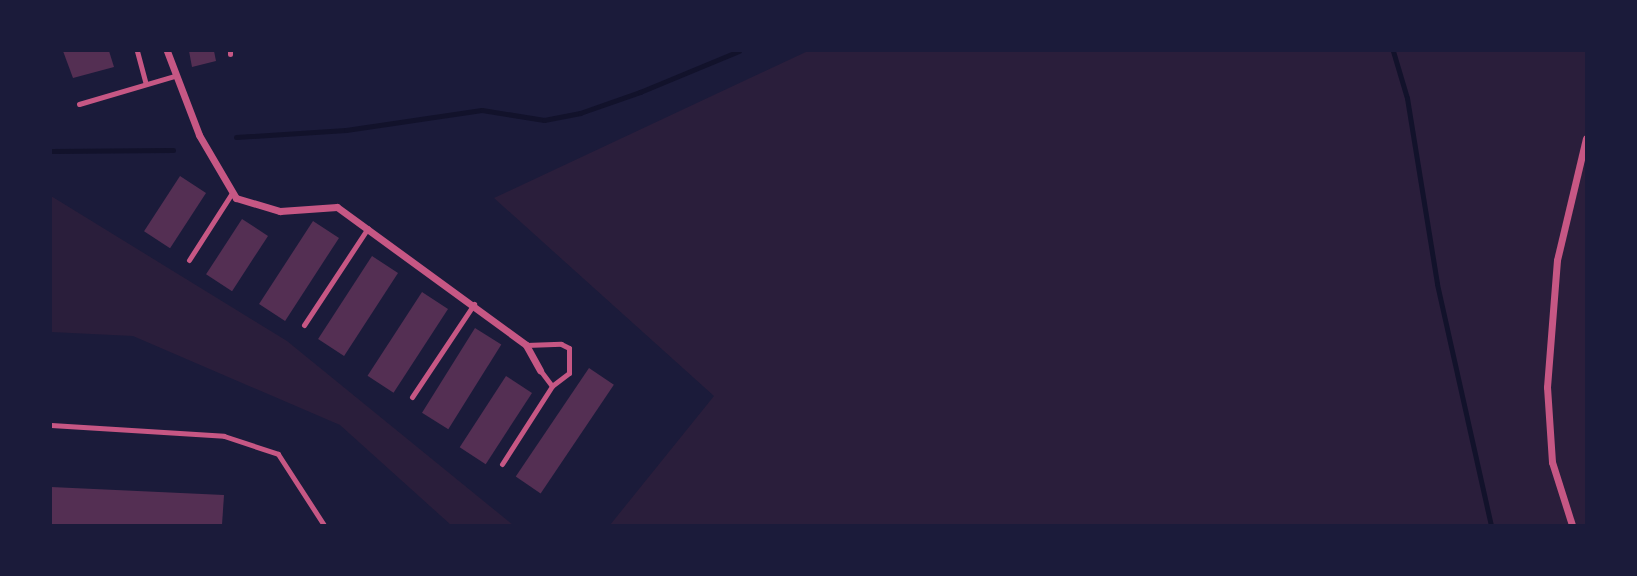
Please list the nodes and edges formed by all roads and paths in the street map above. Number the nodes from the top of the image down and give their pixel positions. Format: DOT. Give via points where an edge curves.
graph roads {
  1 [pos="137,51"];
  2 [pos="167,51"];
  3 [pos="174,76"];
  4 [pos="146,84"];
  5 [pos="79,104"];
  6 [pos="1586,138"];
  7 [pos="232,193"];
  8 [pos="368,228"];
  9 [pos="189,260"];
  10 [pos="474,304"];
  11 [pos="303,325"];
  12 [pos="526,345"];
  13 [pos="540,370"];
  14 [pos="552,386"];
  15 [pos="412,397"];
  16 [pos="51,425"];
  17 [pos="502,464"];
  18 [pos="324,525"];
  19 [pos="1572,525"];
  1 -- 4 [label="lane"];
  2 -- 3 [label="street"];
  3 -- 4 [label="lane"];
  3 -- 7 [label="street" via="199,135"];
  4 -- 5 [label="lane"];
  6 -- 19 [label="street" via="1557,260 1547,387 1552,462"];
  7 -- 8 [label="street" via="253,207 280,211 337,207"];
  7 -- 9 [label="lane"];
  8 -- 10 [label="street"];
  8 -- 11 [label="lane"];
  10 -- 12 [label="street"];
  10 -- 15 [label="lane"];
  12 -- 13 [label="street"];
  12 -- 14 [label="lane" via="569,348 569,373"];
  13 -- 14 [label="lane"];
  14 -- 17 [label="lane"];
  16 -- 18 [label="lane" via="224,436 278,454"];
}
